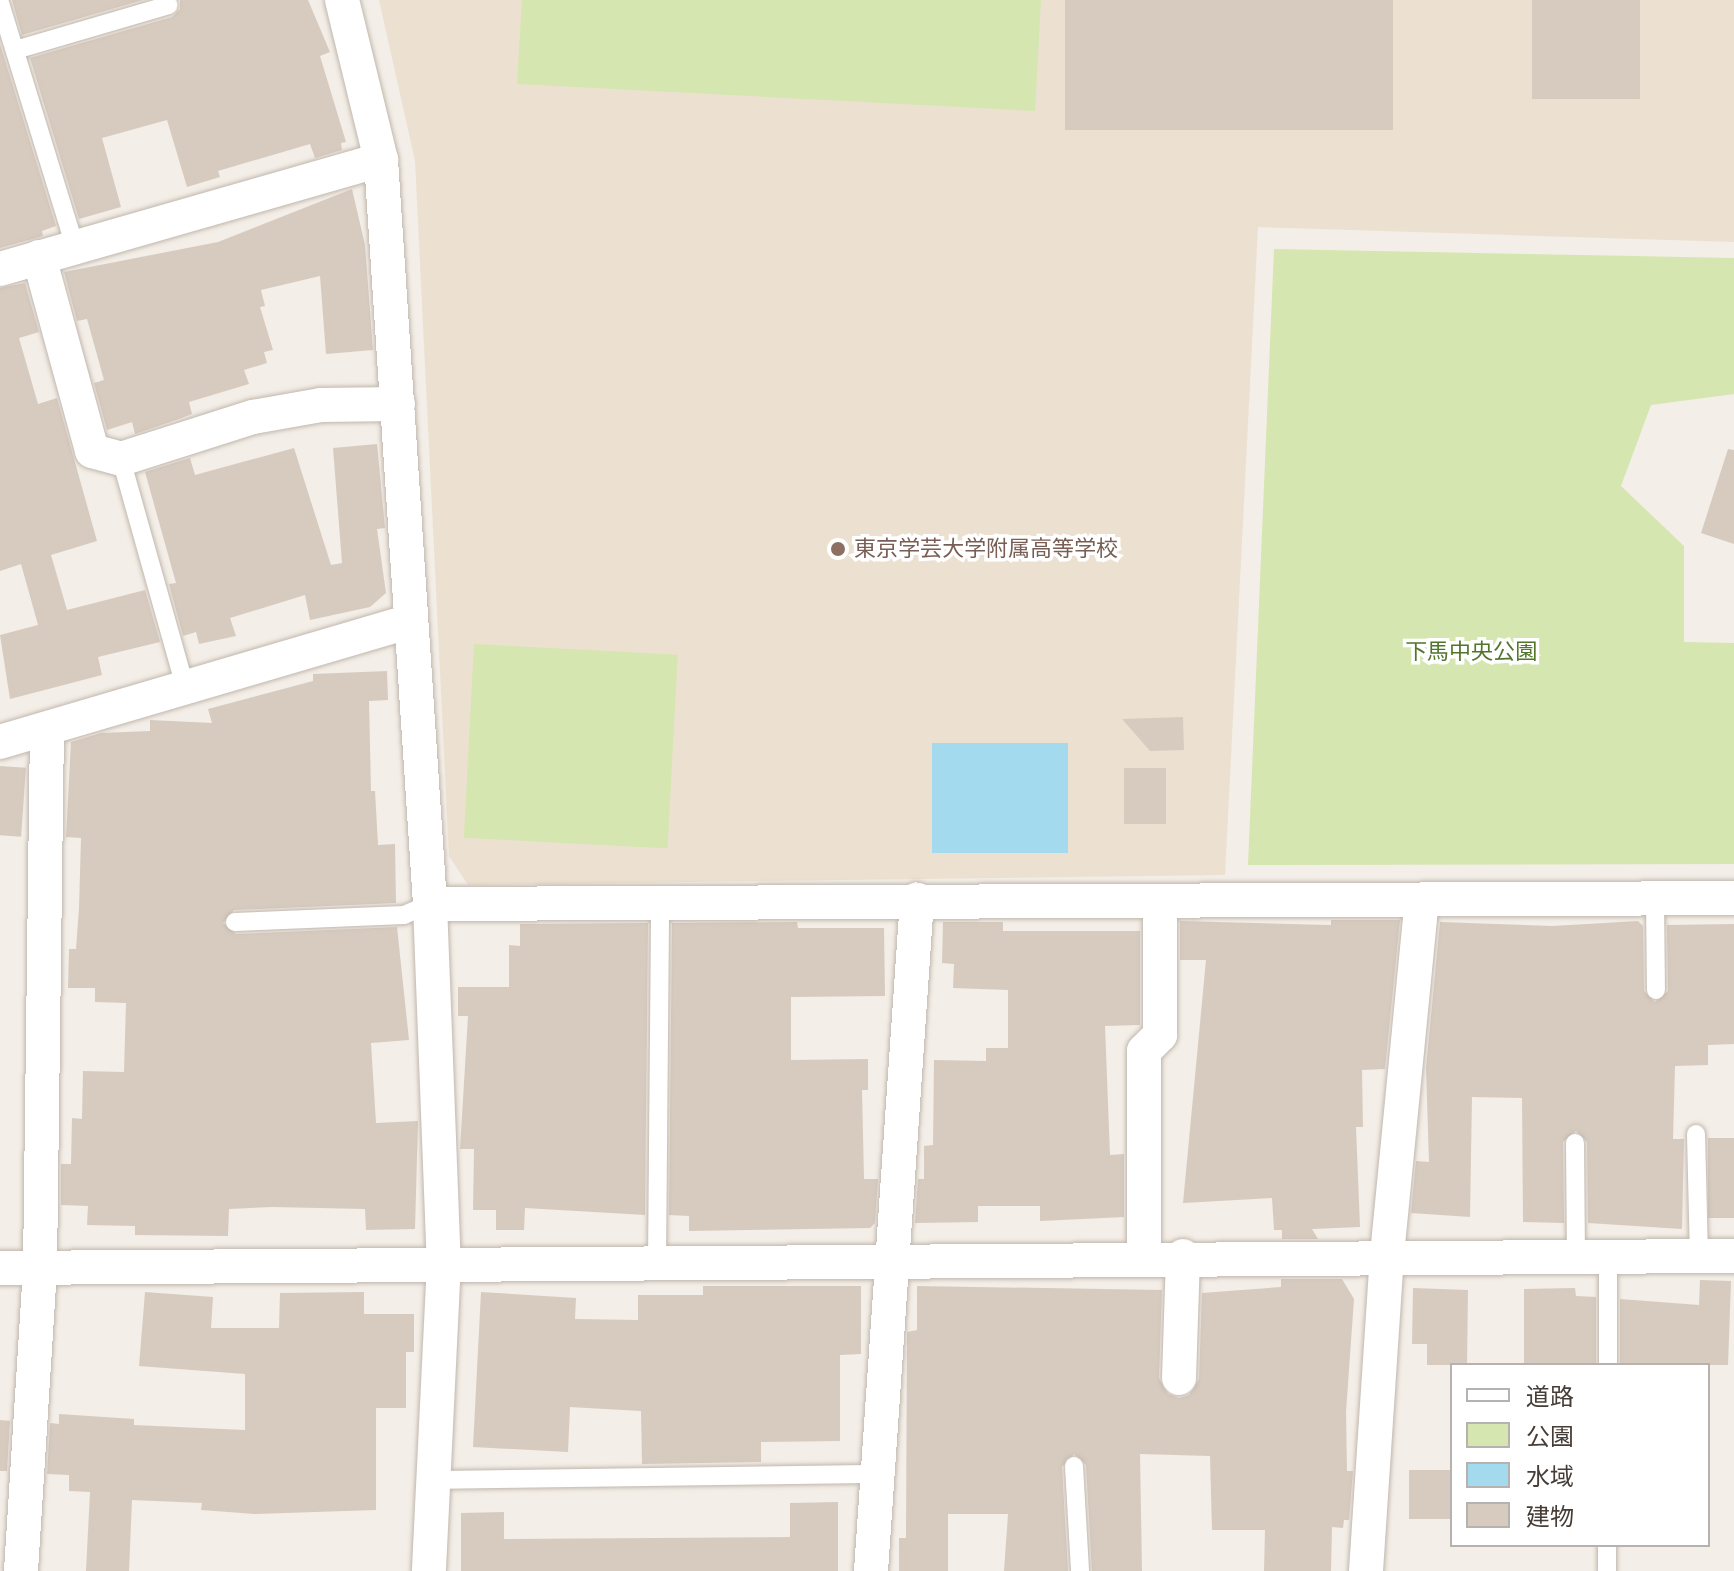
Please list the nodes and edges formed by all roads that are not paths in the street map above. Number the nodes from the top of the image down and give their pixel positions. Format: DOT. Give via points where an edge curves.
graph roads {
  1 [pos="342,0"];
  2 [pos="0,3"];
  3 [pos="169,5"];
  4 [pos="15,50"];
  5 [pos="381,160"];
  6 [pos="75,247"];
  7 [pos="39,257"];
  8 [pos="0,269"];
  9 [pos="398,404"];
  10 [pos="121,459"];
  11 [pos="410,621"];
  12 [pos="186,691"];
  13 [pos="47,729"];
  14 [pos="0,742"];
  15 [pos="1734,898"];
  16 [pos="1655,899"];
  17 [pos="917,900"];
  18 [pos="1422,901"];
  19 [pos="1160,902"];
  20 [pos="430,904"];
  21 [pos="660,904"];
  22 [pos="235,922"];
  23 [pos="1656,990"];
  24 [pos="1696,1134"];
  25 [pos="1575,1143"];
  26 [pos="1387,1255"];
  27 [pos="1592,1255"];
  28 [pos="1699,1255"];
  29 [pos="1183,1256"];
  30 [pos="1734,1256"];
  31 [pos="1144,1257"];
  32 [pos="894,1258"];
  33 [pos="444,1262"];
  34 [pos="657,1262"];
  35 [pos="0,1268"];
  36 [pos="40,1268"];
  37 [pos="1608,1363"];
  38 [pos="1179,1378"];
  39 [pos="1074,1466"];
  40 [pos="877,1474"];
  41 [pos="433,1480"];
  42 [pos="1607,1547"];
  43 [pos="21,1571"];
  44 [pos="429,1571"];
  45 [pos="871,1571"];
  46 [pos="1080,1571"];
  47 [pos="1366,1571"];
  48 [pos="1607,1571"];
  1 -- 5 [label="street"];
  2 -- 4 [label="lane"];
  3 -- 4 [label="lane"];
  4 -- 6 [label="lane"];
  5 -- 6 [label="street"];
  5 -- 9 [label="street"];
  6 -- 7 [label="street"];
  7 -- 8 [label="street"];
  7 -- 10 [label="street" via="92,451"];
  9 -- 10 [label="street" via="321,405 253,417"];
  9 -- 11 [label="street"];
  10 -- 12 [label="lane"];
  11 -- 12 [label="street"];
  11 -- 20 [label="street"];
  12 -- 13 [label="street"];
  13 -- 14 [label="street"];
  13 -- 36 [label="street"];
  15 -- 16 [label="street"];
  16 -- 18 [label="street"];
  16 -- 23 [label="lane"];
  17 -- 19 [label="street"];
  17 -- 21 [label="street"];
  17 -- 32 [label="street"];
  18 -- 19 [label="street"];
  18 -- 26 [label="street"];
  19 -- 31 [label="street" via="1160,1035 1144,1051"];
  20 -- 21 [label="street"];
  20 -- 22 [label="lane" via="404,915"];
  20 -- 33 [label="street"];
  21 -- 34 [label="lane"];
  24 -- 28 [label="lane"];
  25 -- 27 [label="lane"];
  26 -- 27 [label="street"];
  26 -- 29 [label="street"];
  26 -- 47 [label="street"];
  27 -- 28 [label="street"];
  27 -- 37 [label="lane"];
  28 -- 30 [label="street"];
  29 -- 31 [label="street"];
  29 -- 38 [label="street"];
  31 -- 32 [label="street"];
  32 -- 34 [label="street"];
  32 -- 40 [label="street"];
  33 -- 34 [label="street"];
  33 -- 36 [label="street"];
  33 -- 41 [label="street"];
  35 -- 36 [label="street"];
  36 -- 43 [label="street"];
  39 -- 46 [label="lane"];
  40 -- 41 [label="lane"];
  40 -- 45 [label="street"];
  41 -- 44 [label="street"];
  42 -- 48 [label="lane"];
}
